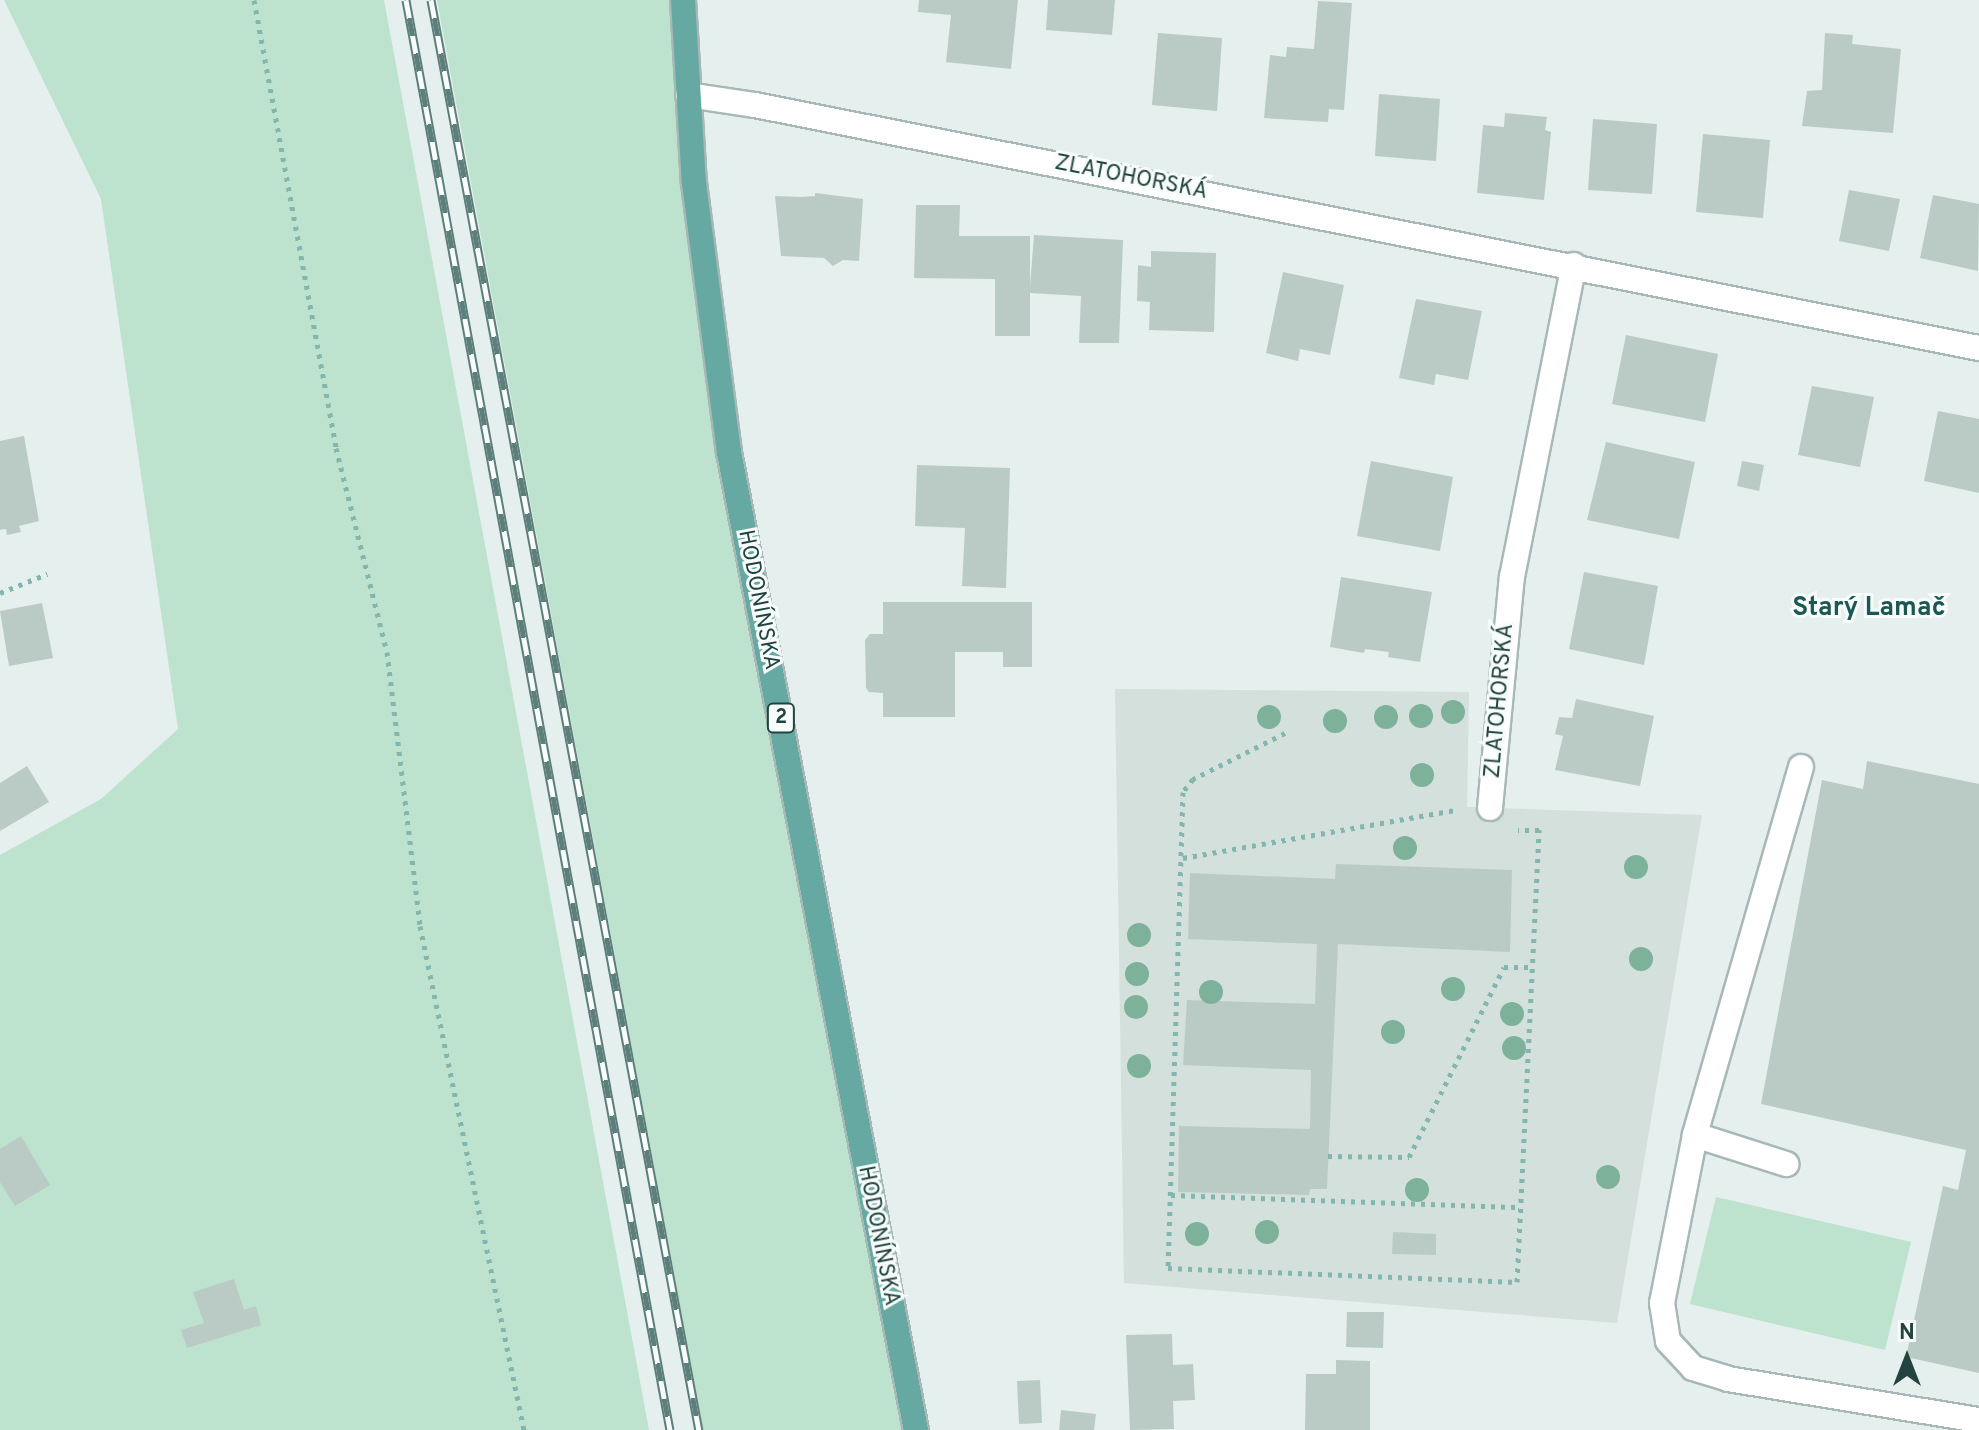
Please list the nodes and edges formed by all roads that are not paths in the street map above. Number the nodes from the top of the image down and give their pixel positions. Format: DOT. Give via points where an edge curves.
graph roads {
  1 [pos="683,0"];
  2 [pos="688,95"];
  3 [pos="1574,265"];
  4 [pos="1979,348"];
  5 [pos="1801,767"];
  6 [pos="1490,808"];
  7 [pos="1695,1135"];
  8 [pos="1786,1164"];
  9 [pos="1979,1420"];
  10 [pos="916,1430"];
  1 -- 2 [label="main road, HODONÍNSKA / 2"];
  2 -- 3 [label="street, ZLATOHORSKÁ"];
  2 -- 10 [label="main road, HODONÍNSKA / 2" via="706,289 729,452"];
  3 -- 4 [label="street, ZLATOHORSKÁ"];
  3 -- 6 [label="street, ZLATOHORSKÁ" via="1512,577"];
  5 -- 7 [label="street"];
  7 -- 8 [label="street"];
  7 -- 9 [label="street" via="1662,1303 1668,1341 1693,1368 1728,1379"];
}
